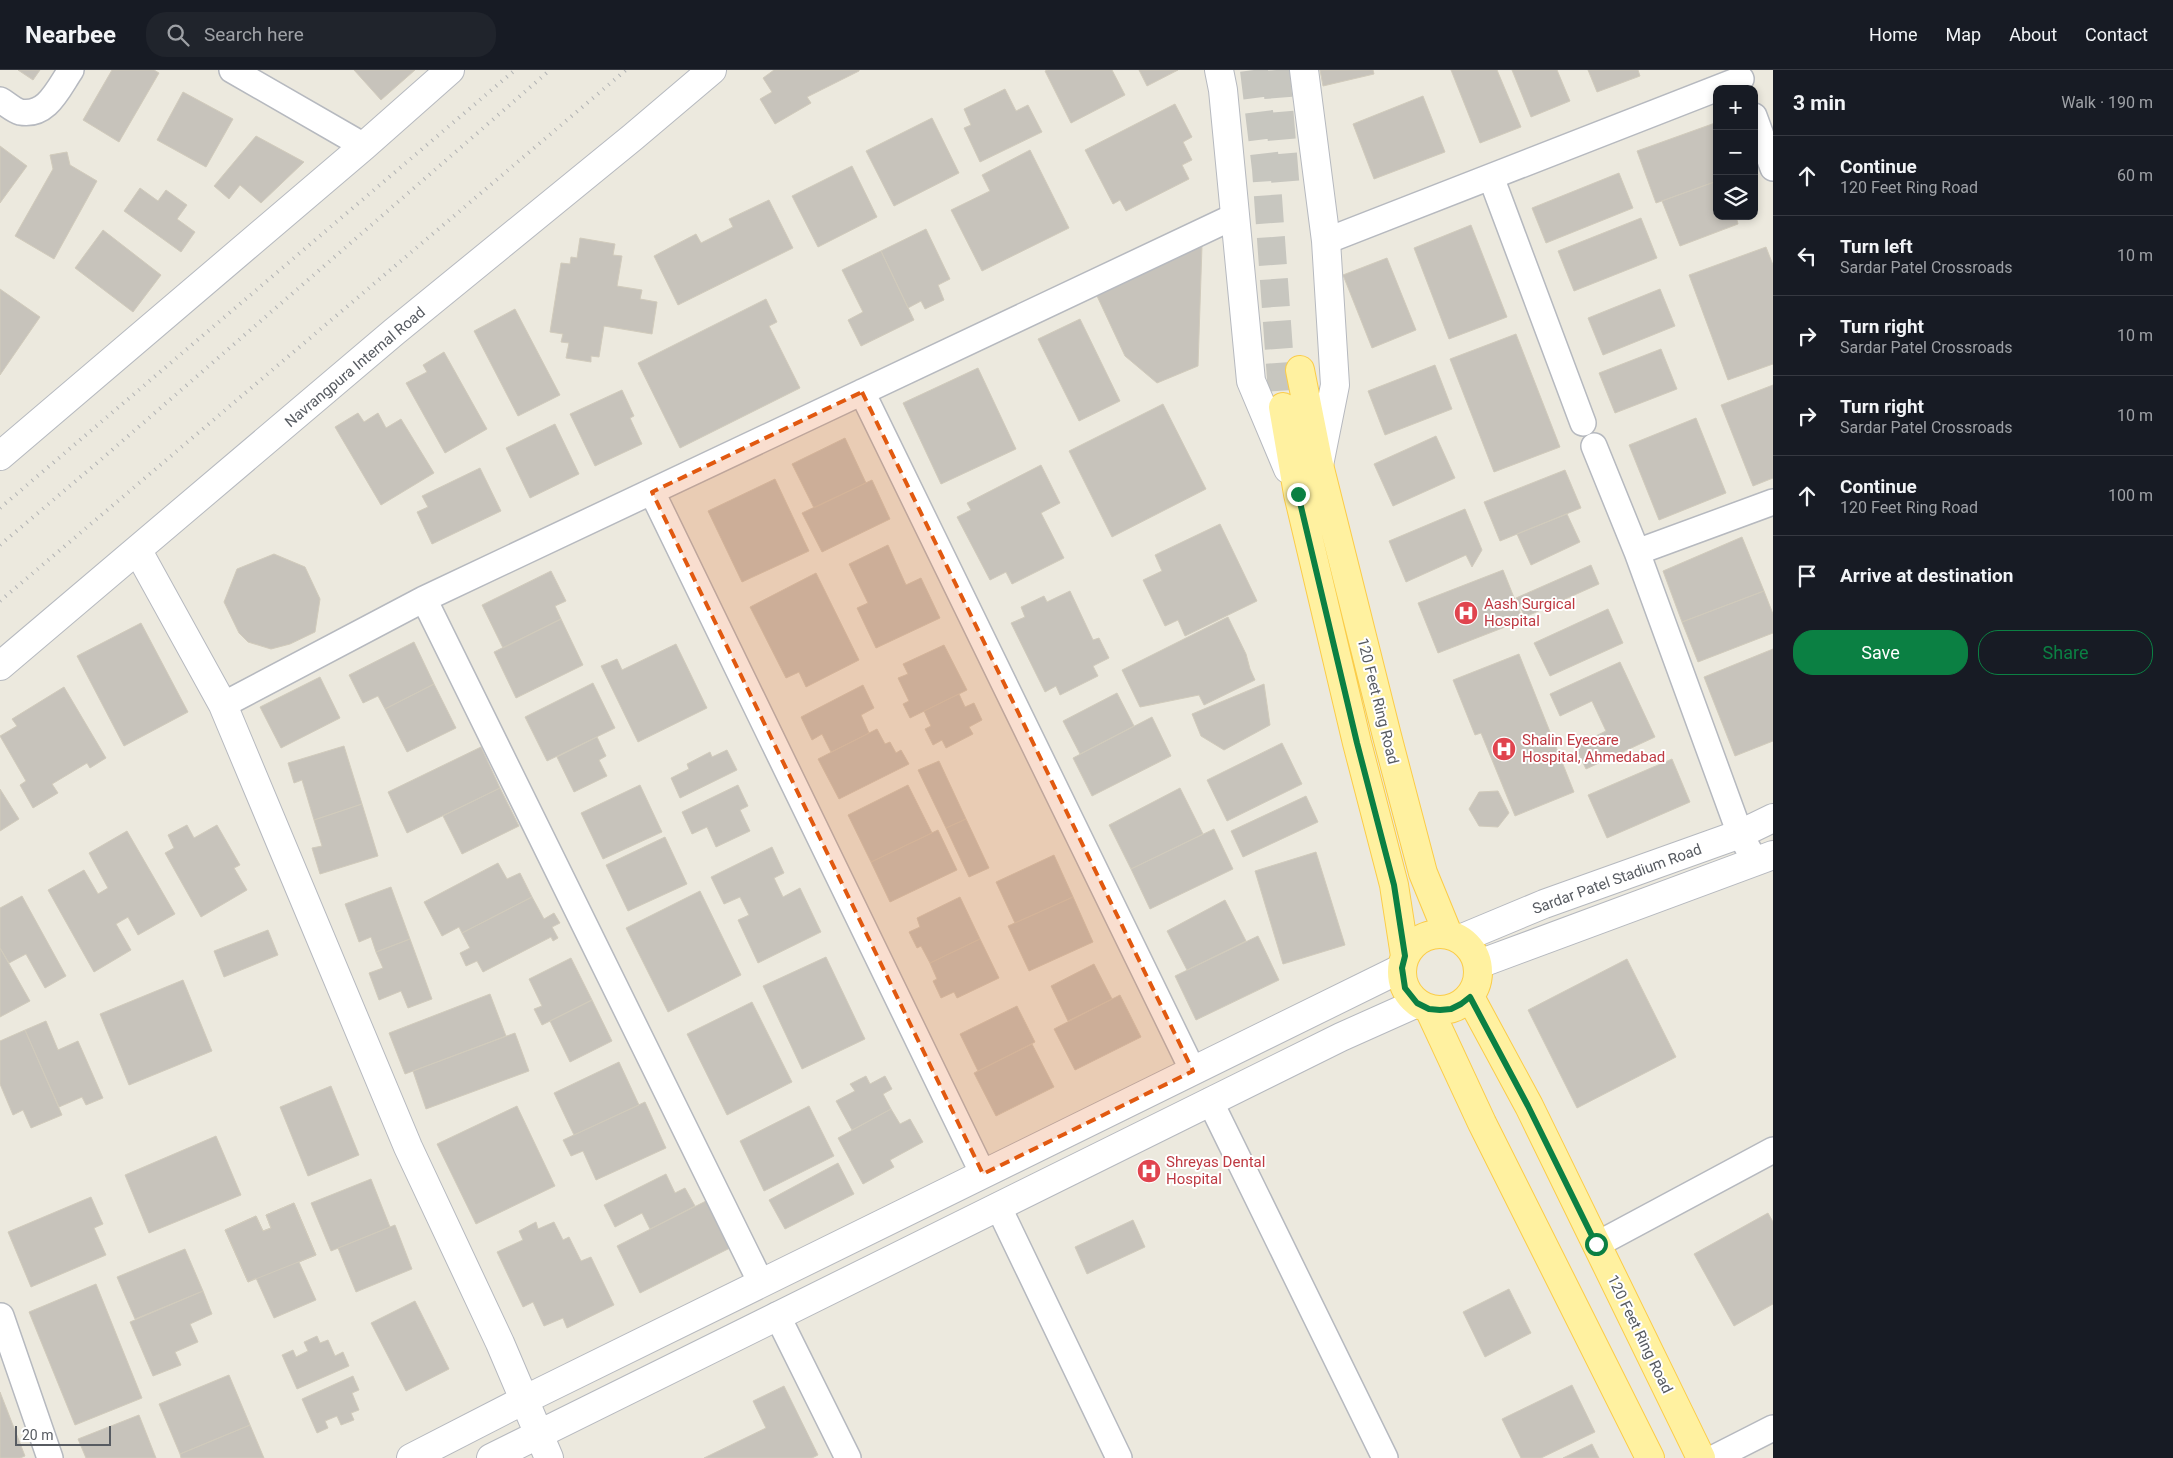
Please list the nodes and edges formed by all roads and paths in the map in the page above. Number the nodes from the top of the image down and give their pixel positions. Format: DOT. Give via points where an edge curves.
graph roads {
  1 [pos="70,70"];
  2 [pos="232,70"];
  3 [pos="450,70"];
  4 [pos="712,70"];
  5 [pos="1219,70"];
  6 [pos="1304,70"];
  7 [pos="1741,79"];
  8 [pos="0,100"];
  9 [pos="1758,127"];
  10 [pos="364,146"];
  11 [pos="1773,168"];
  12 [pos="1491,177"];
  13 [pos="1235,216"];
  14 [pos="1326,241"];
  15 [pos="1300,370"];
  16 [pos="862,392"];
  17 [pos="1283,407"];
  18 [pos="1583,423"];
  19 [pos="1594,446"];
  20 [pos="0,456"];
  21 [pos="1319,465"];
  22 [pos="652,492"];
  23 [pos="1298,494"];
  24 [pos="1773,502"];
  25 [pos="138,551"];
  26 [pos="1637,552"];
  27 [pos="424,599"];
  28 [pos="0,666"];
  29 [pos="223,705"];
  30 [pos="1773,818"];
  31 [pos="1740,834"];
  32 [pos="1764,858"];
  33 [pos="1454,936"];
  34 [pos="1403,962"];
  35 [pos="1478,964"];
  36 [pos="1470,997"];
  37 [pos="1423,1006"];
  38 [pos="1193,1071"];
  39 [pos="1210,1101"];
  40 [pos="1773,1150"];
  41 [pos="983,1174"];
  42 [pos="998,1206"];
  43 [pos="1596,1244"];
  44 [pos="762,1283"];
  45 [pos="777,1315"];
  46 [pos="1,1316"];
  47 [pos="524,1400"];
  48 [pos="1773,1428"];
  49 [pos="544,1446"];
  50 [pos="50,1458"];
  51 [pos="411,1458"];
  52 [pos="491,1458"];
  53 [pos="848,1458"];
  54 [pos="1119,1458"];
  55 [pos="1384,1458"];
  56 [pos="1650,1458"];
  57 [pos="1702,1458"];
  58 [pos="1714,1458"];
  1 -- 8 [label="street" via="48,105 35,112 19,112"];
  2 -- 10 [label="street"];
  3 -- 10 [label="street"];
  4 -- 25 [label="street, Navrangpura Internal Road" via="394,332"];
  5 -- 13 [label="street"];
  6 -- 14 [label="street"];
  7 -- 12 [label="street"];
  9 -- 11 [label="street"];
  10 -- 20 [label="street"];
  12 -- 14 [label="street"];
  12 -- 18 [label="street"];
  13 -- 16 [label="street"];
  13 -- 23 [label="street" via="1251,381"];
  14 -- 21 [label="street" via="1335,385"];
  15 -- 21 [label="main road, 120 Feet Ring Road"];
  16 -- 22 [label="street"];
  16 -- 38 [label="street"];
  17 -- 23 [label="main road, 120 Feet Ring Road"];
  19 -- 26 [label="street"];
  21 -- 33 [label="main road, 120 Feet Ring Road" via="1423,873"];
  22 -- 27 [label="street"];
  22 -- 41 [label="street"];
  23 -- 34 [label="main road, 120 Feet Ring Road" via="1394,885"];
  24 -- 26 [label="street"];
  25 -- 28 [label="street, Navrangpura Internal Road"];
  25 -- 29 [label="street"];
  26 -- 31 [label="street"];
  27 -- 29 [label="street"];
  27 -- 44 [label="street"];
  29 -- 47 [label="street" via="408,1147"];
  30 -- 31 [label="street, Sardar Patel Stadium Road"];
  31 -- 32 [label="street"];
  31 -- 33 [label="street, Sardar Patel Stadium Road"];
  32 -- 35 [label="street, Sardar Patel Stadium Road"];
  33 -- 34 [label="main road" via="1435,934 1422,938 1412,945"];
  33 -- 35 [label="main road" via="1472,950"];
  34 -- 37 [label="main road" via="1405,988"];
  34 -- 38 [label="street"];
  35 -- 36 [label="main road" via="1479,976"];
  36 -- 37 [label="main road" via="1451,1009"];
  36 -- 43 [label="main road, 120 Feet Ring Road"];
  37 -- 39 [label="street" via="1341,1036"];
  37 -- 56 [label="main road"];
  38 -- 41 [label="street"];
  39 -- 42 [label="street"];
  39 -- 55 [label="street"];
  40 -- 43 [label="street"];
  41 -- 44 [label="street"];
  42 -- 45 [label="street"];
  42 -- 54 [label="street"];
  43 -- 57 [label="main road, 120 Feet Ring Road"];
  44 -- 47 [label="street"];
  45 -- 49 [label="street"];
  45 -- 53 [label="street"];
  46 -- 50 [label="street"];
  47 -- 49 [label="street"];
  47 -- 51 [label="street"];
  48 -- 58 [label="street"];
  49 -- 52 [label="street"];
}
